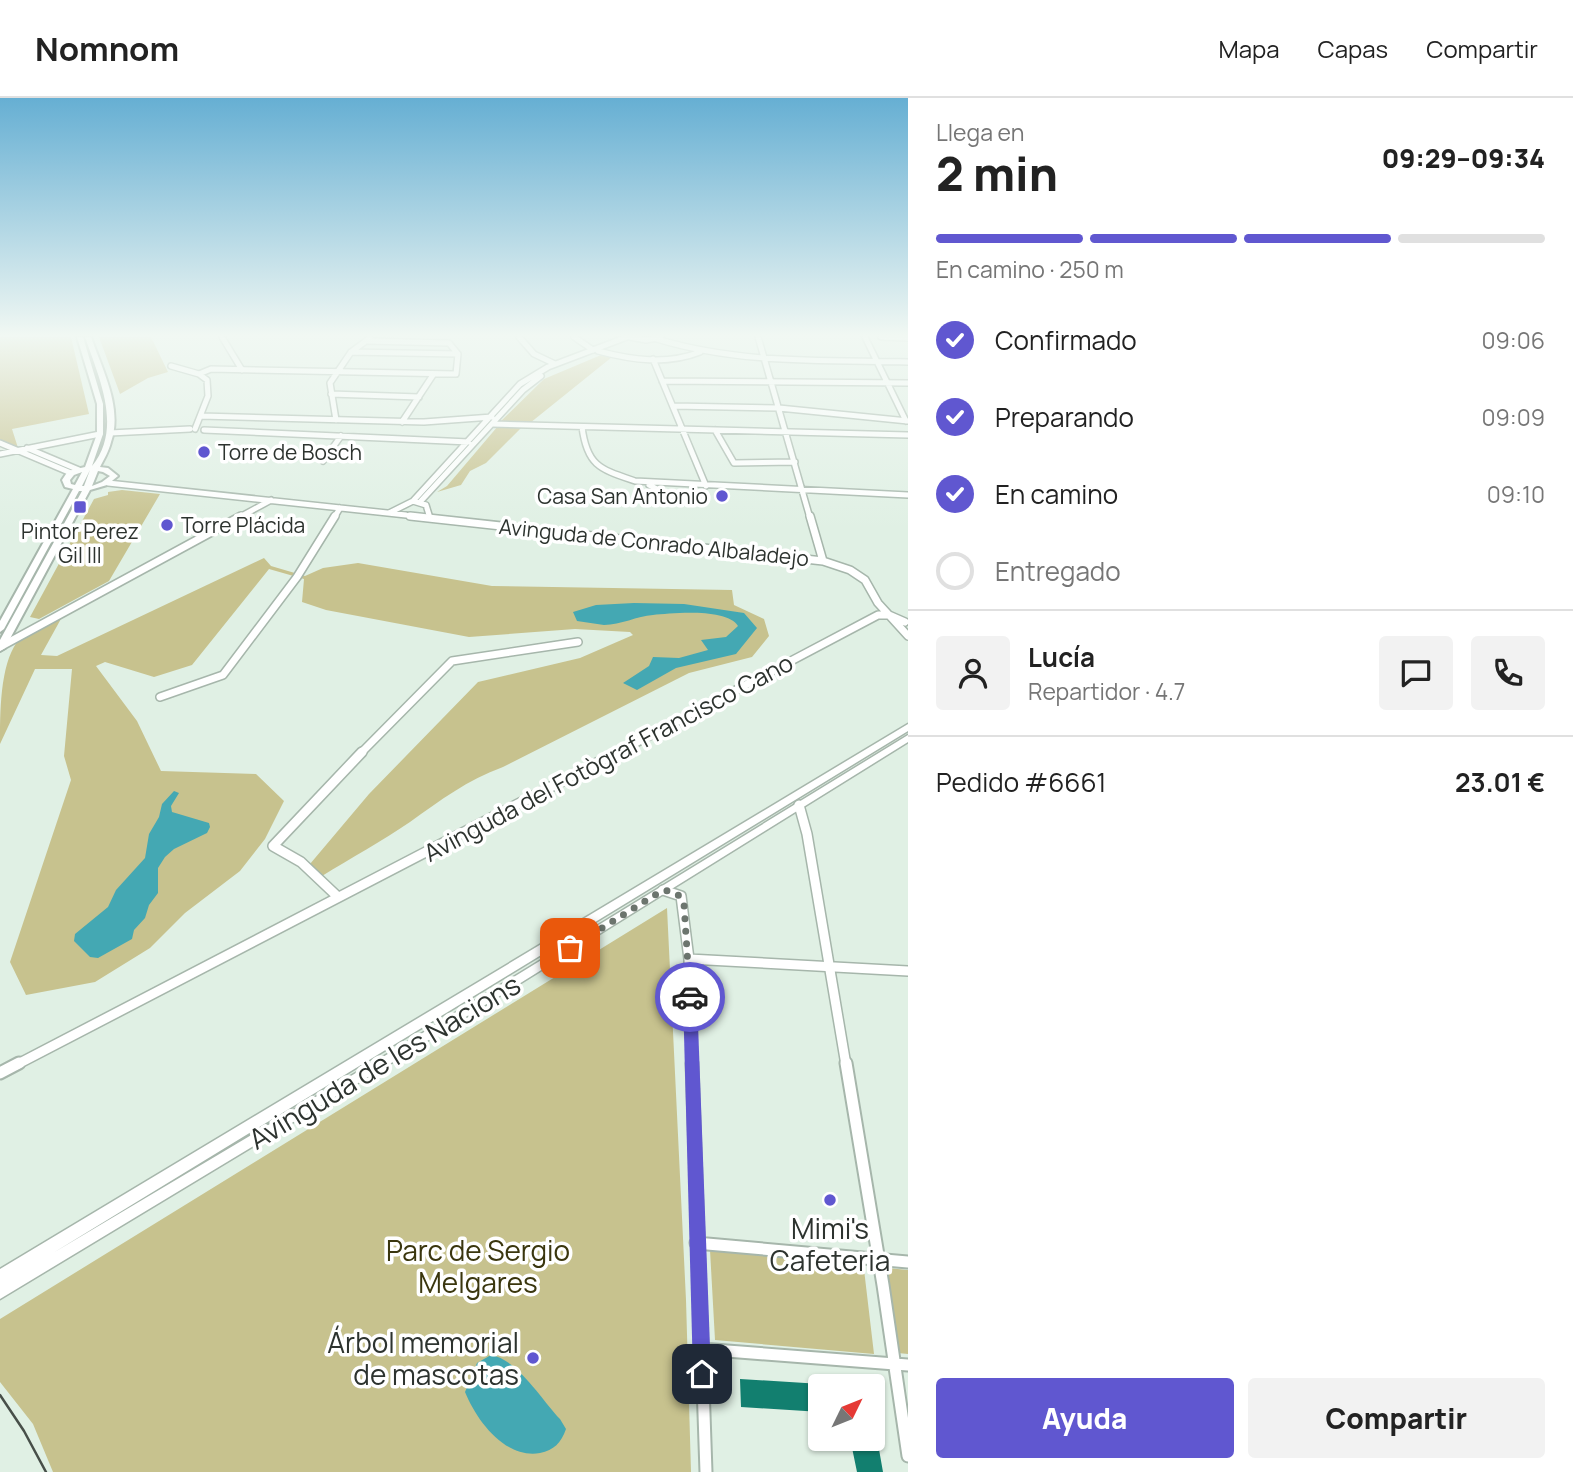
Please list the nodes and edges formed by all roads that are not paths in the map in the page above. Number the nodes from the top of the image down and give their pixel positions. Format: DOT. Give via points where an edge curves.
graph roads {
  1 [pos="99,401"];
  2 [pos="109,401"];
  3 [pos="206,401"];
  4 [pos="332,401"];
  5 [pos="416,401"];
  6 [pos="505,401"];
  7 [pos="513,401"];
  8 [pos="672,401"];
  9 [pos="777,401"];
  10 [pos="897,401"];
  11 [pos="674,406"];
  12 [pos="779,408"];
  13 [pos="201,416"];
  14 [pos="492,417"];
  15 [pos="336,420"];
  16 [pos="907,421"];
  17 [pos="402,422"];
  18 [pos="493,424"];
  19 [pos="582,427"];
  20 [pos="204,430"];
  21 [pos="683,430"];
  22 [pos="715,430"];
  23 [pos="785,432"];
  24 [pos="110,433"];
  25 [pos="100,434"];
  26 [pos="341,436"];
  27 [pos="908,436"];
  28 [pos="469,442"];
  29 [pos="0,443"];
  30 [pos="27,448"];
  31 [pos="16,450"];
  32 [pos="0,454"];
  33 [pos="323,461"];
  34 [pos="794,462"];
  35 [pos="84,470"];
  36 [pos="108,483"];
  37 [pos="646,484"];
  38 [pos="706,486"];
  39 [pos="82,489"];
  40 [pos="803,490"];
  41 [pos="908,495"];
  42 [pos="671,496"];
  43 [pos="271,500"];
  44 [pos="416,502"];
  45 [pos="340,508"];
  46 [pos="397,509"];
  47 [pos="388,513"];
  48 [pos="408,515"];
  49 [pos="428,515"];
  50 [pos="823,561"];
  51 [pos="878,603"];
  52 [pos="878,615"];
  53 [pos="889,615"];
  54 [pos="866,622"];
  55 [pos="904,623"];
  56 [pos="11,628"];
  57 [pos="0,629"];
  58 [pos="27,632"];
  59 [pos="908,636"];
  60 [pos="578,642"];
  61 [pos="0,647"];
  62 [pos="160,698"];
  63 [pos="908,727"];
  64 [pos="908,738"];
  65 [pos="799,805"];
  66 [pos="663,890"];
  67 [pos="338,897"];
  68 [pos="689,958"];
  69 [pos="829,967"];
  70 [pos="908,971"];
  71 [pos="0,1073"];
  72 [pos="696,1243"];
  73 [pos="877,1260"];
  74 [pos="908,1262"];
  75 [pos="1,1287"];
  76 [pos="701,1349"];
  77 [pos="893,1364"];
  78 [pos="908,1365"];
  79 [pos="908,1456"];
  80 [pos="706,1472"];
  1 -- 25 [label="main road"];
  2 -- 24 [label="main road"];
  3 -- 13 [label="street"];
  4 -- 15 [label="street"];
  5 -- 17 [label="street"];
  6 -- 14 [label="street"];
  7 -- 18 [label="street"];
  8 -- 11 [label="street"];
  9 -- 12 [label="street, Avinguda de Conrado Albaladejo"];
  10 -- 16 [label="street"];
  11 -- 12 [label="street"];
  11 -- 21 [label="street"];
  12 -- 16 [label="street"];
  12 -- 23 [label="street, Avinguda de Conrado Albaladejo"];
  13 -- 15 [label="street"];
  13 -- 24 [label="street" via="193,429"];
  14 -- 17 [label="street"];
  14 -- 28 [label="street"];
  15 -- 17 [label="street"];
  18 -- 19 [label="street"];
  18 -- 44 [label="street"];
  19 -- 21 [label="street"];
  19 -- 37 [label="street" via="586,455 596,465"];
  20 -- 26 [label="street"];
  21 -- 22 [label="street"];
  21 -- 38 [label="street"];
  22 -- 23 [label="street"];
  22 -- 34 [label="street" via="734,463"];
  23 -- 27 [label="street"];
  23 -- 34 [label="street, Avinguda de Conrado Albaladejo"];
  24 -- 35 [label="main road"];
  25 -- 30 [label="street"];
  25 -- 35 [label="main road"];
  26 -- 28 [label="street"];
  26 -- 33 [label="street"];
  28 -- 44 [label="street"];
  29 -- 31 [label="street"];
  30 -- 31 [label="street"];
  30 -- 35 [label="street"];
  31 -- 32 [label="street"];
  31 -- 35 [label="street"];
  34 -- 40 [label="street, Avinguda de Conrado Albaladejo"];
  35 -- 36 [label="main road" via="114,477"];
  35 -- 39 [label="main road"];
  35 -- 39 [label="main road" via="65,480"];
  36 -- 39 [label="main road"];
  36 -- 43 [label="street, Avinguda de Conrado Albaladejo"];
  37 -- 38 [label="street"];
  37 -- 42 [label="street"];
  38 -- 40 [label="street"];
  39 -- 56 [label="main road"];
  39 -- 57 [label="main road"];
  40 -- 41 [label="street"];
  40 -- 50 [label="street, Avinguda de Conrado Albaladejo"];
  43 -- 45 [label="street, Avinguda de Conrado Albaladejo"];
  43 -- 58 [label="street"];
  44 -- 46 [label="street, Avinguda de Conrado Albaladejo" via="400,504"];
  44 -- 49 [label="street" via="427,507"];
  45 -- 47 [label="street, Avinguda de Conrado Albaladejo"];
  45 -- 62 [label="street" via="297,577 223,675"];
  46 -- 47 [label="street, Avinguda de Conrado Albaladejo"];
  46 -- 48 [label="street"];
  47 -- 48 [label="street, Avinguda de Conrado Albaladejo"];
  48 -- 49 [label="street, Avinguda de Conrado Albaladejo"];
  49 -- 50 [label="street, Avinguda de Conrado Albaladejo"];
  50 -- 51 [label="street" via="865,580"];
  51 -- 52 [label="street"];
  51 -- 53 [label="street"];
  51 -- 55 [label="street"];
  52 -- 53 [label="street"];
  52 -- 54 [label="street, Avinguda del Fotògraf Francisco Cano"];
  53 -- 55 [label="street"];
  54 -- 55 [label="street"];
  54 -- 67 [label="street, Avinguda del Fotògraf Francisco Cano"];
  55 -- 59 [label="street"];
  56 -- 58 [label="street"];
  56 -- 61 [label="main road"];
  58 -- 61 [label="street"];
  60 -- 67 [label="street" via="452,660 276,840 273,846 277,851 301,862"];
  63 -- 75 [label="street, Avinguda de les Nacions"];
  64 -- 65 [label="street, Avinguda de les Nacions"];
  65 -- 66 [label="street, Avinguda de les Nacions"];
  65 -- 69 [label="street"];
  66 -- 68 [label="street" via="681,896"];
  66 -- 75 [label="street, Avinguda de les Nacions" via="407,1048"];
  67 -- 71 [label="street, Avinguda del Fotògraf Francisco Cano"];
  68 -- 69 [label="street"];
  68 -- 72 [label="street"];
  69 -- 70 [label="street"];
  69 -- 73 [label="street"];
  72 -- 73 [label="street"];
  72 -- 76 [label="street"];
  73 -- 74 [label="street"];
  73 -- 77 [label="street"];
  76 -- 77 [label="street"];
  76 -- 80 [label="street"];
  77 -- 78 [label="street"];
  77 -- 79 [label="street"];
}
